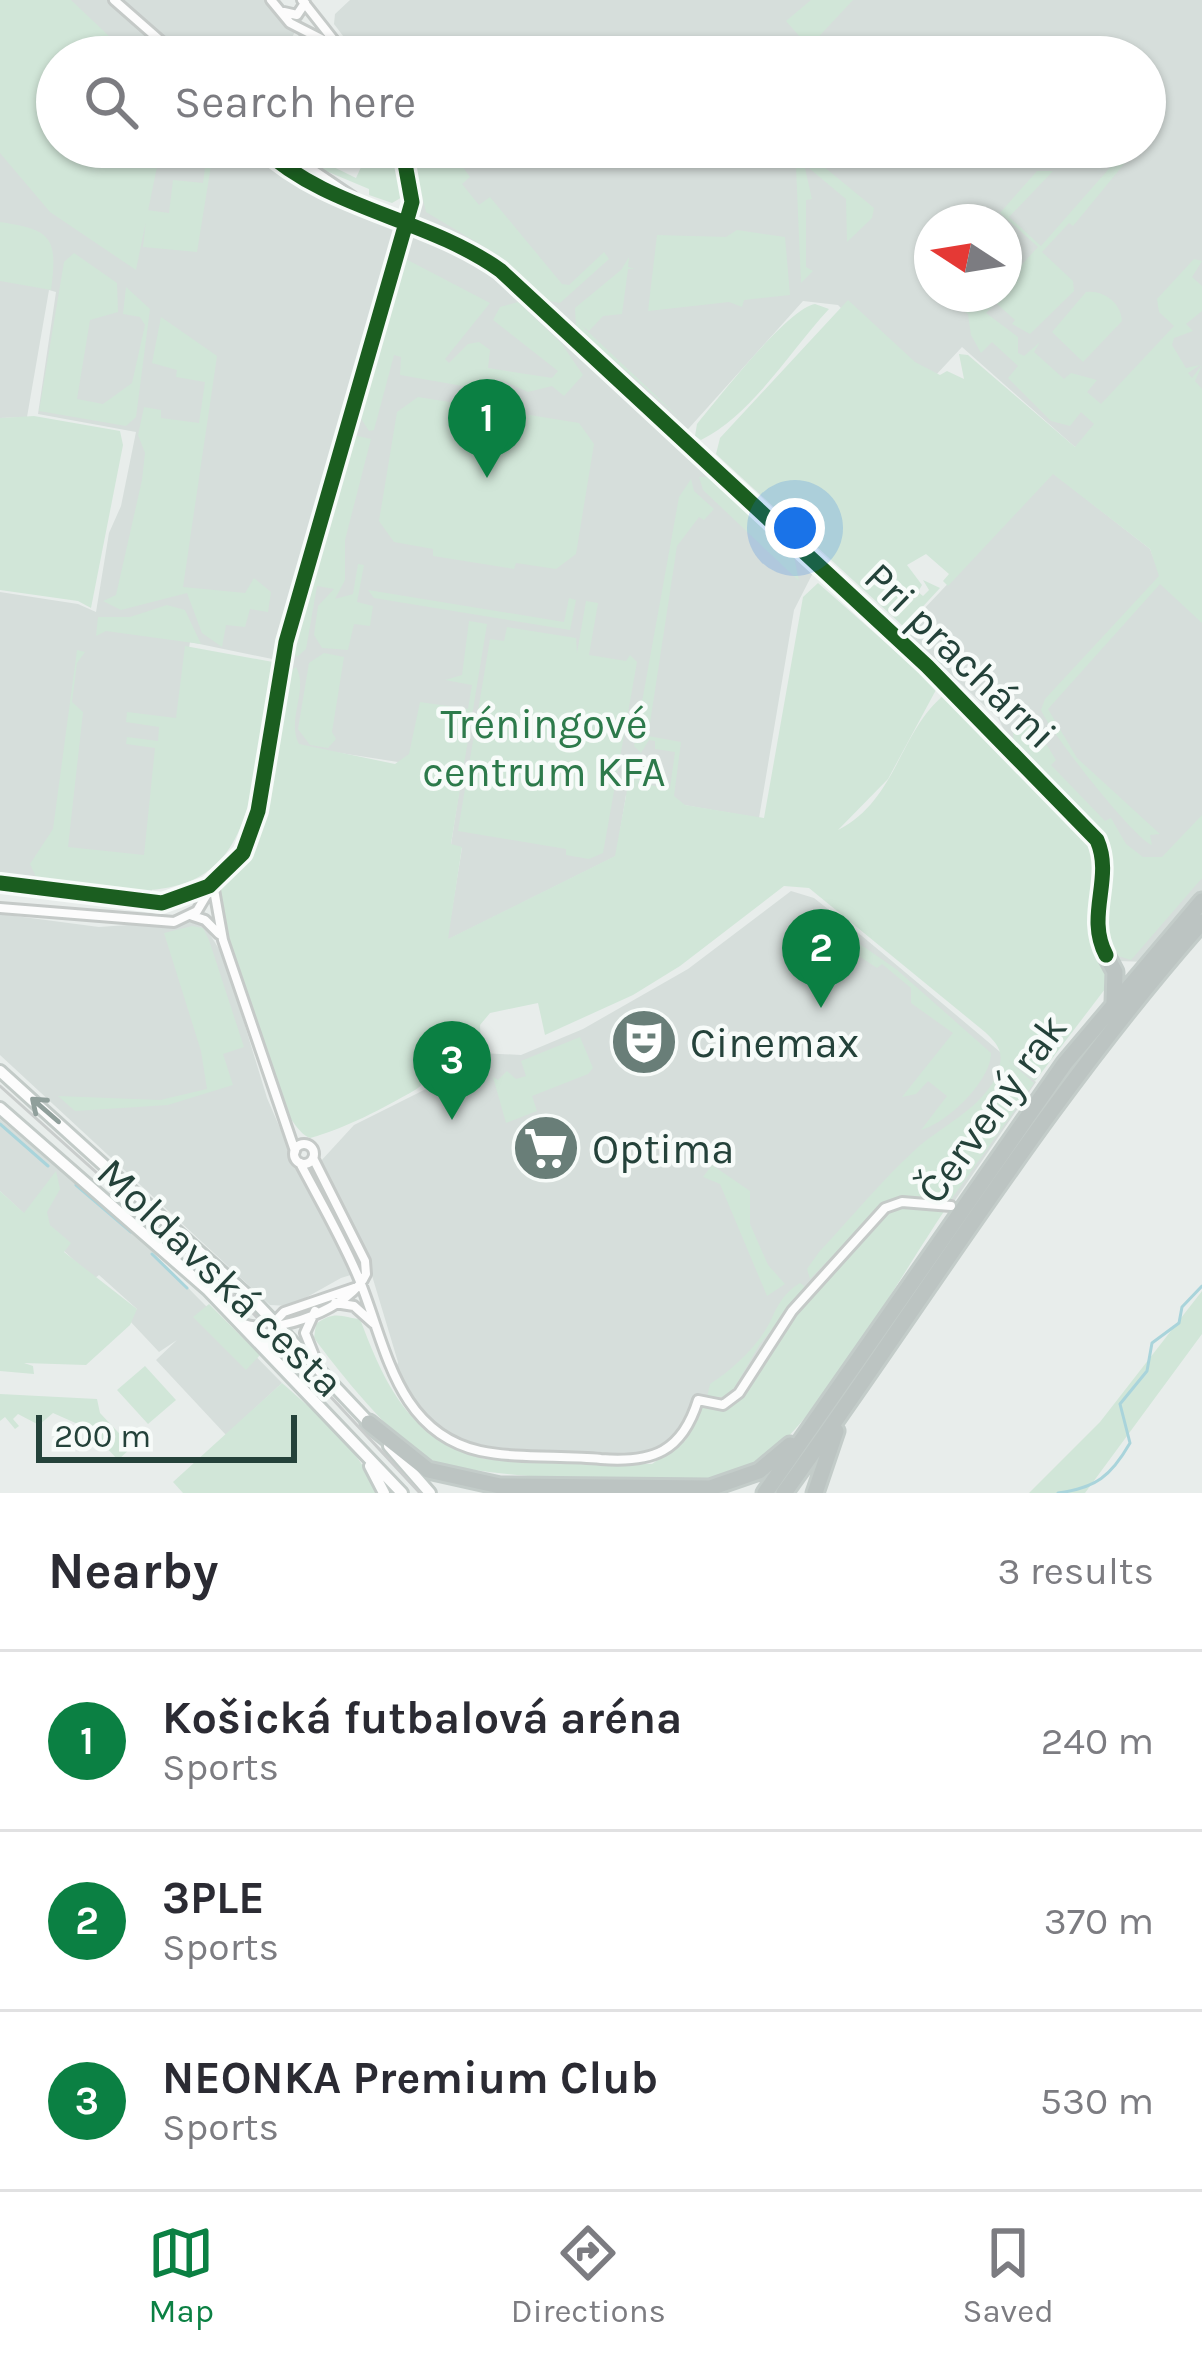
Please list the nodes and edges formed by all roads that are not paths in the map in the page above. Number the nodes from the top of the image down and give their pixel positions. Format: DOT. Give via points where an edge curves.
graph roads {
  1 [pos="114,0"];
  2 [pos="271,0"];
  3 [pos="303,2"];
  4 [pos="278,10"];
  5 [pos="319,22"];
  6 [pos="152,36"];
  7 [pos="315,36"];
  8 [pos="330,36"];
  9 [pos="287,168"];
  10 [pos="311,168"];
  11 [pos="406,168"];
  12 [pos="365,204"];
  13 [pos="405,220"];
  14 [pos="282,661"];
  15 [pos="298,663"];
  16 [pos="0,883"];
  17 [pos="214,883"];
  18 [pos="187,896"];
  19 [pos="204,899"];
  20 [pos="1202,901"];
  21 [pos="0,908"];
  22 [pos="214,908"];
  23 [pos="191,916"];
  24 [pos="1202,922"];
  25 [pos="223,940"];
  26 [pos="1106,955"];
  27 [pos="1147,962"];
  28 [pos="1114,1002"];
  29 [pos="0,1071"];
  30 [pos="0,1108"];
  31 [pos="286,1123"];
  32 [pos="305,1144"];
  33 [pos="295,1151"];
  34 [pos="314,1158"];
  35 [pos="300,1163"];
  36 [pos="970,1196"];
  37 [pos="951,1205"];
  38 [pos="350,1263"];
  39 [pos="362,1286"];
  40 [pos="339,1288"];
  41 [pos="334,1303"];
  42 [pos="315,1311"];
  43 [pos="276,1321"];
  44 [pos="242,1324"];
  45 [pos="374,1324"];
  46 [pos="266,1348"];
  47 [pos="318,1364"];
  48 [pos="860,1372"];
  49 [pos="298,1381"];
  50 [pos="369,1423"];
  51 [pos="384,1493"];
  52 [pos="402,1493"];
  53 [pos="430,1493"];
  54 [pos="766,1493"];
  55 [pos="784,1493"];
  56 [pos="814,1493"];
  1 -- 6 [label="street"];
  2 -- 4 [label="street"];
  3 -- 4 [label="street" via="297,15"];
  3 -- 5 [label="street"];
  4 -- 5 [label="street"];
  4 -- 7 [label="street"];
  5 -- 8 [label="street"];
  9 -- 12 [label="street" via="310,187"];
  10 -- 12 [label="street"];
  11 -- 13 [label="street" via="412,196"];
  12 -- 13 [label="street, Pri prachárni"];
  13 -- 14 [label="street"];
  13 -- 26 [label="street, Pri prachárni" via="462,245 514,283 927,666 1085,826 1104,861 1095,927"];
  14 -- 15 [label="street"];
  14 -- 17 [label="street" via="255,827"];
  16 -- 18 [label="street" via="157,903"];
  17 -- 18 [label="street"];
  17 -- 19 [label="street"];
  17 -- 22 [label="street"];
  18 -- 19 [label="street"];
  19 -- 22 [label="street"];
  19 -- 23 [label="street"];
  20 -- 27 [label="highway, Červený rak"];
  21 -- 23 [label="street" via="150,923"];
  22 -- 25 [label="street"];
  23 -- 25 [label="street"];
  24 -- 48 [label="highway, Červený rak" via="1124,1010"];
  25 -- 31 [label="street"];
  26 -- 27 [label="highway"];
  26 -- 28 [label="highway" via="1115,972"];
  27 -- 28 [label="highway, Červený rak"];
  28 -- 36 [label="highway, Červený rak"];
  43 -- 29 [label="street, Moldavská cesta, one-way"];
  30 -- 44 [label="street, Moldavská cesta"];
  31 -- 32 [label="street"];
  31 -- 33 [label="street"];
  32 -- 33 [label="street"];
  32 -- 34 [label="street"];
  33 -- 35 [label="street"];
  34 -- 35 [label="street"];
  34 -- 39 [label="street" via="365,1261"];
  35 -- 38 [label="street"];
  36 -- 37 [label="highway"];
  36 -- 48 [label="highway, Červený rak"];
  37 -- 45 [label="street" via="885,1208 776,1332 736,1397 723,1405 698,1400 678,1442 652,1458 483,1451 451,1437 408,1404"];
  38 -- 39 [label="street"];
  38 -- 40 [label="street"];
  39 -- 40 [label="street"];
  39 -- 41 [label="street"];
  39 -- 45 [label="street"];
  40 -- 43 [label="street"];
  41 -- 42 [label="street"];
  41 -- 45 [label="street" via="352,1305"];
  42 -- 43 [label="street"];
  42 -- 47 [label="street" via="305,1333"];
  43 -- 44 [label="street"];
  43 -- 46 [label="street"];
  43 -- 47 [label="street, Moldavská cesta"];
  44 -- 46 [label="street, Moldavská cesta"];
  46 -- 49 [label="street, Moldavská cesta"];
  47 -- 50 [label="street, Moldavská cesta"];
  48 -- 50 [label="highway" via="780,1456 710,1488 467,1483 422,1467"];
  48 -- 54 [label="highway"];
  48 -- 55 [label="highway"];
  48 -- 56 [label="highway"];
  49 -- 51 [label="street"];
  49 -- 52 [label="street, Moldavská cesta"];
  50 -- 53 [label="street, Moldavská cesta"];
}
